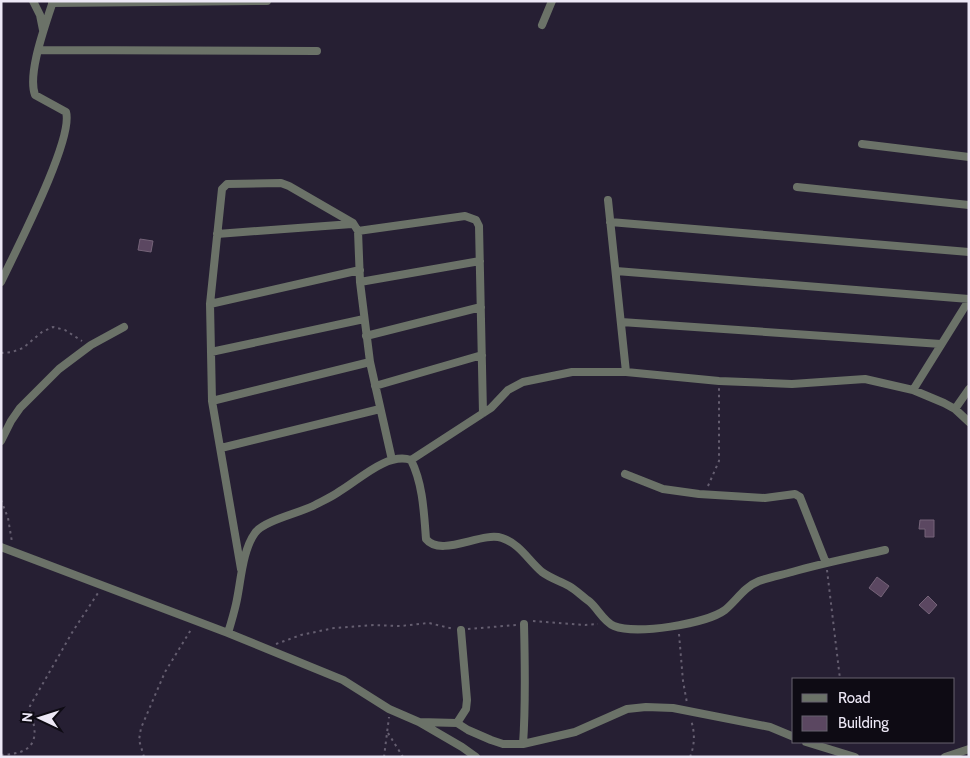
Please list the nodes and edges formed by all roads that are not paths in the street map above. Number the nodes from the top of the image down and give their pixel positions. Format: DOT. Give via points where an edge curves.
graph roads {
  1 [pos="33,1"];
  2 [pos="267,1"];
  3 [pos="552,1"];
  4 [pos="53,2"];
  5 [pos="542,26"];
  6 [pos="43,33"];
  7 [pos="38,50"];
  8 [pos="317,51"];
  9 [pos="862,144"];
  10 [pos="969,157"];
  11 [pos="797,187"];
  12 [pos="608,200"];
  13 [pos="969,205"];
  14 [pos="610,222"];
  15 [pos="353,224"];
  16 [pos="358,231"];
  17 [pos="217,234"];
  18 [pos="969,252"];
  19 [pos="480,261"];
  20 [pos="360,270"];
  21 [pos="616,271"];
  22 [pos="1,282"];
  23 [pos="360,282"];
  24 [pos="969,300"];
  25 [pos="210,304"];
  26 [pos="480,307"];
  27 [pos="364,319"];
  28 [pos="621,322"];
  29 [pos="124,327"];
  30 [pos="366,336"];
  31 [pos="941,344"];
  32 [pos="211,352"];
  33 [pos="482,355"];
  34 [pos="370,362"];
  35 [pos="626,372"];
  36 [pos="375,386"];
  37 [pos="913,390"];
  38 [pos="969,390"];
  39 [pos="212,401"];
  40 [pos="380,409"];
  41 [pos="955,409"];
  42 [pos="483,413"];
  43 [pos="969,422"];
  44 [pos="1,441"];
  45 [pos="221,448"];
  46 [pos="392,460"];
  47 [pos="411,460"];
  48 [pos="625,474"];
  49 [pos="1,548"];
  50 [pos="885,550"];
  51 [pos="826,563"];
  52 [pos="242,572"];
  53 [pos="524,624"];
  54 [pos="461,630"];
  55 [pos="228,633"];
  56 [pos="419,722"];
  57 [pos="458,723"];
  58 [pos="792,736"];
  59 [pos="808,743"];
  60 [pos="523,744"];
  61 [pos="969,749"];
  62 [pos="836,754"];
  63 [pos="476,757"];
  64 [pos="855,757"];
  65 [pos="945,757"];
  1 -- 6 [label="street" via="40,15"];
  2 -- 4 [label="street"];
  3 -- 5 [label="street"];
  4 -- 6 [label="street"];
  6 -- 7 [label="street"];
  7 -- 8 [label="street"];
  7 -- 22 [label="street" via="32,88 35,95 66,112 67,125 49,180"];
  9 -- 10 [label="street"];
  11 -- 13 [label="street"];
  12 -- 14 [label="street"];
  14 -- 18 [label="street"];
  14 -- 21 [label="street"];
  15 -- 16 [label="street"];
  15 -- 17 [label="street"];
  15 -- 17 [label="street" via="282,183 227,184 222,189"];
  16 -- 19 [label="street" via="472,217 479,226"];
  16 -- 20 [label="street"];
  17 -- 25 [label="street"];
  19 -- 23 [label="street"];
  19 -- 26 [label="street"];
  20 -- 23 [label="street"];
  20 -- 25 [label="street"];
  21 -- 24 [label="street"];
  21 -- 28 [label="street"];
  23 -- 27 [label="street"];
  24 -- 31 [label="street"];
  25 -- 32 [label="street"];
  26 -- 30 [label="street"];
  26 -- 33 [label="street"];
  27 -- 30 [label="street"];
  27 -- 32 [label="street"];
  28 -- 31 [label="street"];
  28 -- 35 [label="street"];
  29 -- 44 [label="street" via="91,345 59,369 20,408"];
  30 -- 34 [label="street"];
  31 -- 37 [label="street"];
  32 -- 39 [label="street"];
  33 -- 36 [label="street"];
  33 -- 42 [label="street"];
  34 -- 36 [label="street"];
  34 -- 39 [label="street"];
  35 -- 37 [label="street" via="792,384 865,379"];
  35 -- 42 [label="street" via="572,372 523,382 508,390"];
  36 -- 40 [label="street"];
  37 -- 41 [label="street"];
  38 -- 41 [label="street"];
  39 -- 45 [label="street"];
  40 -- 45 [label="street"];
  40 -- 46 [label="street"];
  41 -- 43 [label="street"];
  42 -- 47 [label="street"];
  45 -- 52 [label="street"];
  46 -- 47 [label="street"];
  46 -- 52 [label="street" via="363,474 324,500 268,523 255,532"];
  47 -- 51 [label="street" via="420,490 428,542 447,545 489,536 502,538 526,553 543,573 569,586 609,623 624,628 678,626 711,617 724,611 747,586"];
  48 -- 51 [label="street" via="663,489 699,494 765,498 794,494 800,497"];
  49 -- 55 [label="street"];
  50 -- 51 [label="street"];
  52 -- 55 [label="street"];
  53 -- 60 [label="street" via="526,697"];
  54 -- 57 [label="street" via="467,700"];
  55 -- 56 [label="street" via="343,680 390,709"];
  56 -- 57 [label="street"];
  56 -- 63 [label="street"];
  57 -- 60 [label="street" via="479,736 503,744"];
  58 -- 60 [label="street" via="770,727 673,708 646,707 627,709 575,732"];
  59 -- 62 [label="street"];
  61 -- 65 [label="street"];
  62 -- 64 [label="street"];
}
